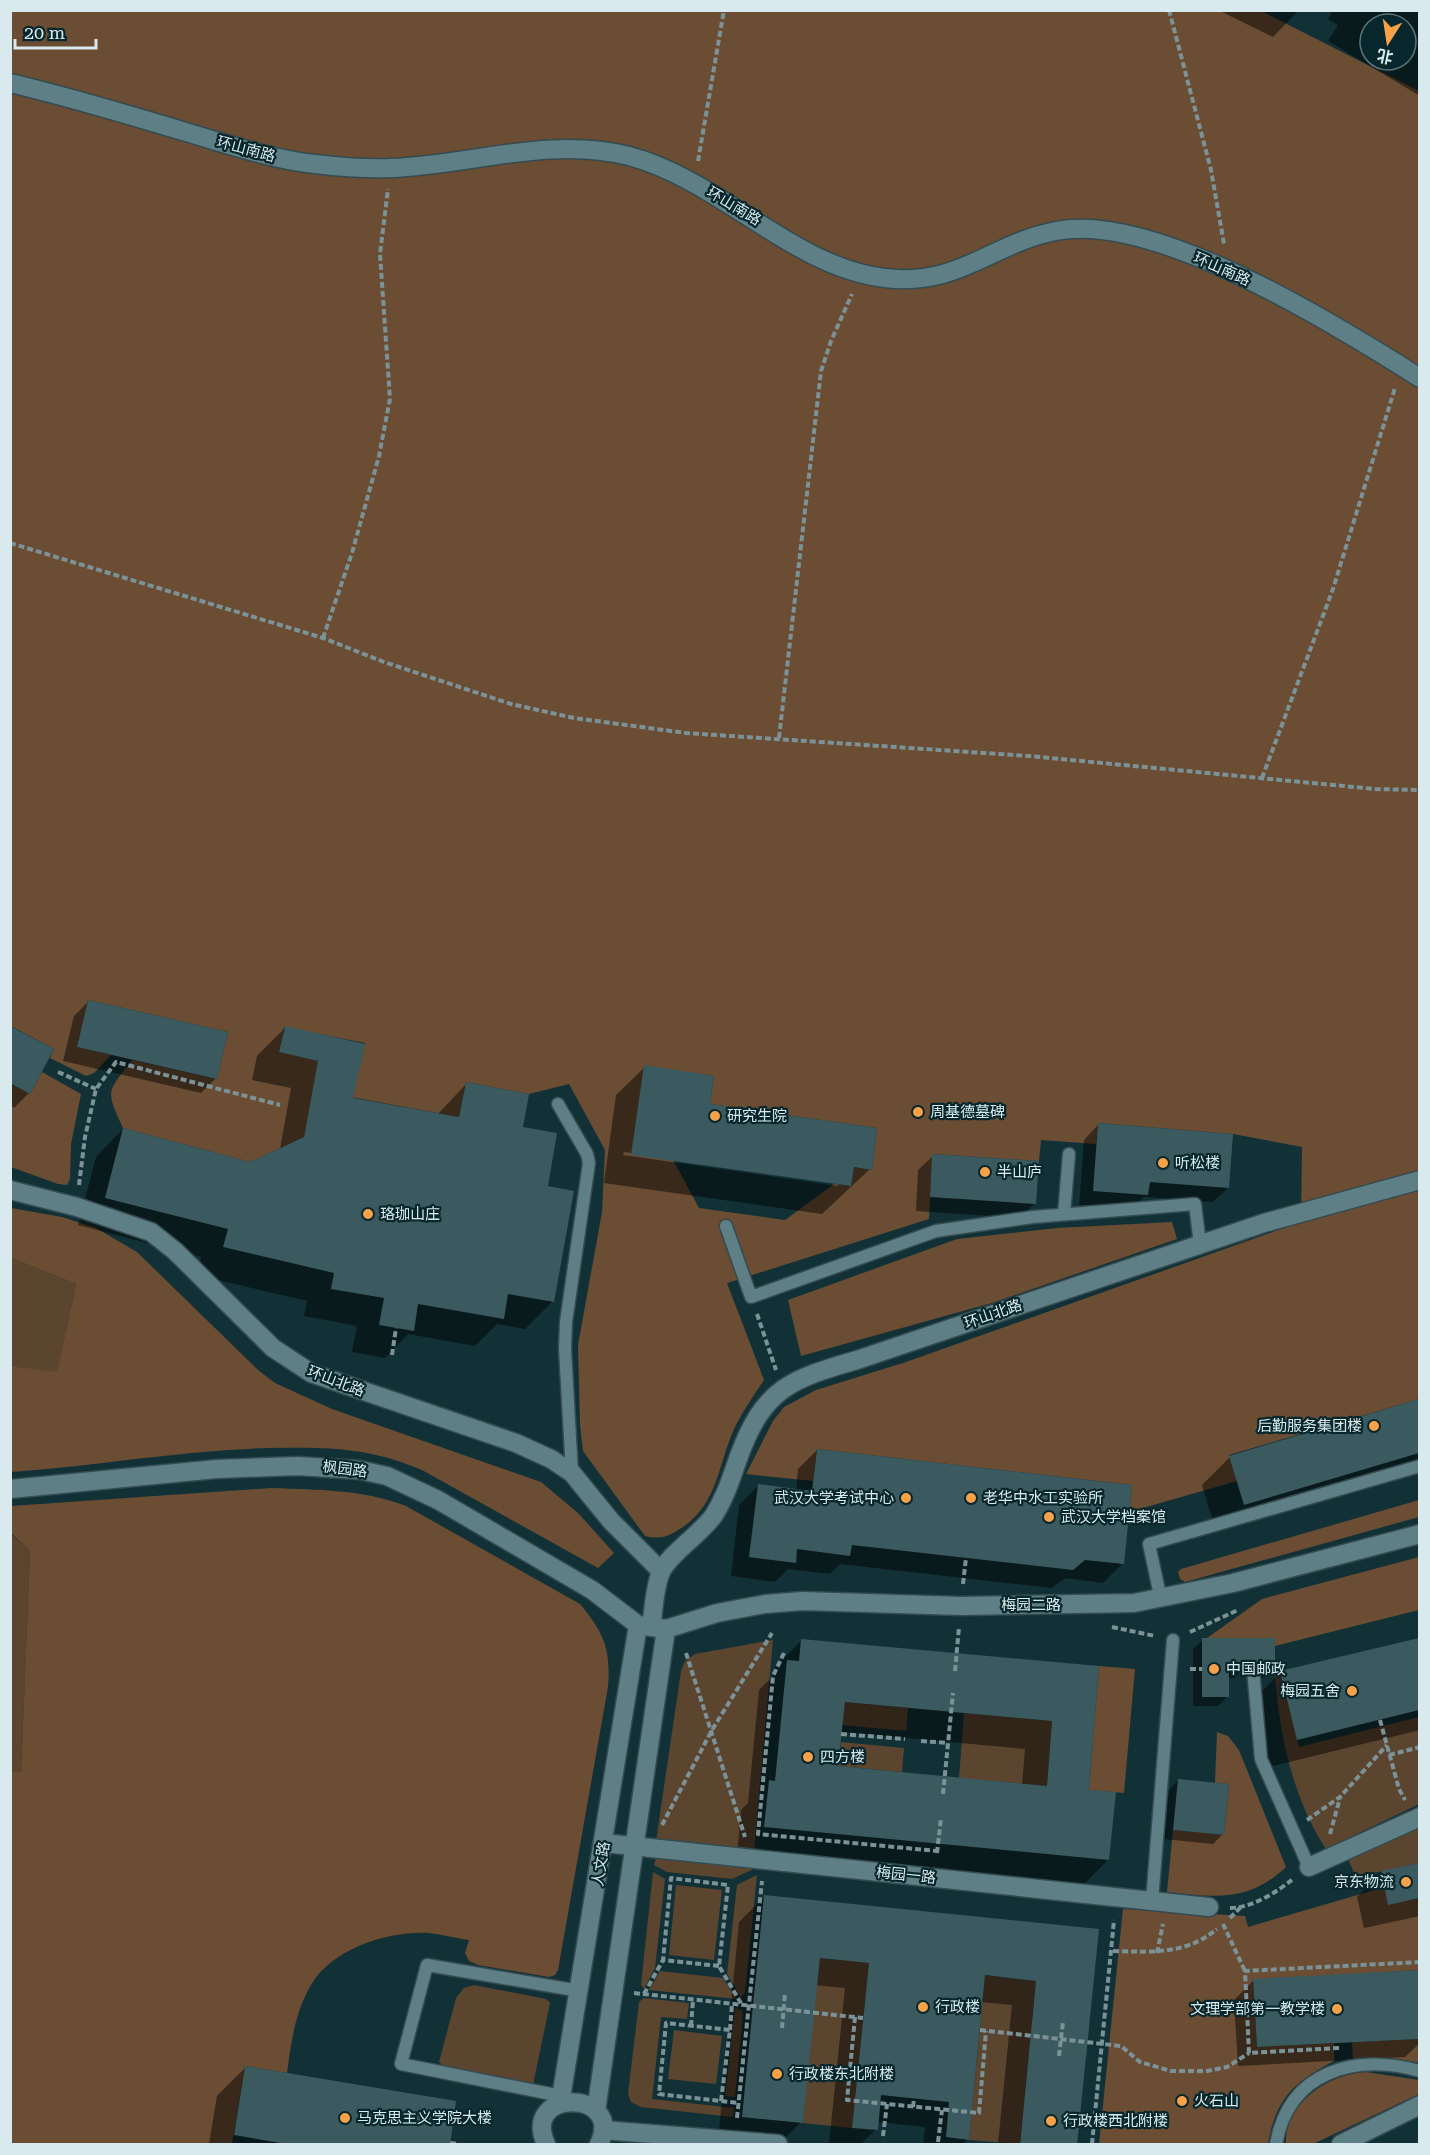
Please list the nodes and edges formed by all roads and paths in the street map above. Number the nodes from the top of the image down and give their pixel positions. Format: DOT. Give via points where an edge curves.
graph roads {
  1 [pos="724,10"];
  2 [pos="1169,10"];
  3 [pos="10,83"];
  4 [pos="391,168"];
  5 [pos="694,182"];
  6 [pos="1229,272"];
  7 [pos="861,274"];
  8 [pos="1402,367"];
  9 [pos="1419,378"];
  10 [pos="10,543"];
  11 [pos="323,638"];
  12 [pos="779,738"];
  13 [pos="1262,778"];
  14 [pos="1419,790"];
  15 [pos="58,1072"];
  16 [pos="96,1089"];
  17 [pos="558,1104"];
  18 [pos="280,1105"];
  19 [pos="1069,1154"];
  20 [pos="1419,1180"];
  21 [pos="10,1190"];
  22 [pos="77,1207"];
  23 [pos="1064,1214"];
  24 [pos="726,1226"];
  25 [pos="1200,1244"];
  26 [pos="751,1297"];
  27 [pos="396,1328"];
  28 [pos="392,1355"];
  29 [pos="783,1389"];
  30 [pos="1419,1466"];
  31 [pos="572,1473"];
  32 [pos="10,1489"];
  33 [pos="1419,1534"];
  34 [pos="966,1558"];
  35 [pos="661,1571"];
  36 [pos="964,1571"];
  37 [pos="1161,1600"];
  38 [pos="1238,1610"];
  39 [pos="959,1625"];
  40 [pos="1108,1626"];
  41 [pos="652,1627"];
  42 [pos="772,1634"];
  43 [pos="1173,1640"];
  44 [pos="684,1647"];
  45 [pos="784,1653"];
  46 [pos="1253,1669"];
  47 [pos="955,1671"];
  48 [pos="953,1693"];
  49 [pos="1380,1720"];
  50 [pos="712,1730"];
  51 [pos="841,1734"];
  52 [pos="905,1739"];
  53 [pos="921,1741"];
  54 [pos="948,1743"];
  55 [pos="1387,1745"];
  56 [pos="1419,1747"];
  57 [pos="1389,1755"];
  58 [pos="943,1794"];
  59 [pos="1340,1797"];
  60 [pos="1406,1802"];
  61 [pos="1419,1817"];
  62 [pos="940,1818"];
  63 [pos="1312,1818"];
  64 [pos="604,1843"];
  65 [pos="642,1846"];
  66 [pos="751,1858"];
  67 [pos="1316,1864"];
  68 [pos="762,1880"];
  69 [pos="1159,1902"];
  70 [pos="1209,1907"];
  71 [pos="1240,1908"];
  72 [pos="1105,1919"];
  73 [pos="1223,1924"];
  74 [pos="1113,1951"];
  75 [pos="1157,1953"];
  76 [pos="663,1960"];
  77 [pos="1419,1962"];
  78 [pos="719,1966"];
  79 [pos="1245,1971"];
  80 [pos="580,1991"];
  81 [pos="634,1993"];
  82 [pos="785,1993"];
  83 [pos="644,1994"];
  84 [pos="693,2000"];
  85 [pos="732,2004"];
  86 [pos="742,2005"];
  87 [pos="749,2005"];
  88 [pos="784,2009"];
  89 [pos="855,2017"];
  90 [pos="863,2018"];
  91 [pos="1063,2022"];
  92 [pos="691,2026"];
  93 [pos="782,2028"];
  94 [pos="729,2030"];
  95 [pos="980,2030"];
  96 [pos="987,2031"];
  97 [pos="1061,2039"];
  98 [pos="1103,2044"];
  99 [pos="1343,2048"];
  100 [pos="1248,2053"];
  101 [pos="1059,2056"];
  102 [pos="1419,2071"];
  103 [pos="914,2099"];
  104 [pos="561,2100"];
  105 [pos="721,2101"];
  106 [pos="739,2103"];
  107 [pos="887,2104"];
  108 [pos="1419,2104"];
  109 [pos="913,2107"];
  110 [pos="942,2110"];
  111 [pos="596,2111"];
  112 [pos="737,2122"];
  113 [pos="884,2136"];
  114 [pos="601,2137"];
  115 [pos="939,2142"];
  116 [pos="450,2143"];
  117 [pos="457,2145"];
  118 [pos="546,2145"];
  119 [pos="778,2145"];
  120 [pos="1092,2145"];
  121 [pos="1276,2145"];
  122 [pos="1341,2145"];
  1 -- 5 [label="path"];
  2 -- 6 [label="path" via="1211,170"];
  3 -- 4 [label="street, 环山南路" via="271,156 315,164"];
  4 -- 5 [label="street, 环山南路" via="518,151 589,150 638,159"];
  4 -- 11 [label="path" via="380,254 390,399 352,553"];
  5 -- 7 [label="street, 环山南路" via="819,257"];
  6 -- 7 [label="street, 环山南路" via="1175,249 1092,229 1030,236 955,272 920,280"];
  6 -- 8 [label="street, 环山南路" via="1289,300"];
  7 -- 12 [label="path" via="821,371"];
  8 -- 9 [label="street, 环山南路"];
  8 -- 13 [label="path" via="1333,589"];
  10 -- 11 [label="path"];
  11 -- 12 [label="path" via="460,688 574,718 686,733"];
  12 -- 13 [label="path"];
  13 -- 14 [label="path"];
  15 -- 16 [label="path"];
  16 -- 18 [label="path" via="116,1062"];
  16 -- 22 [label="path" via="85,1137"];
  17 -- 31 [label="lane" via="589,1163 566,1322"];
  19 -- 23 [label="lane"];
  20 -- 25 [label="street, 环山北路"];
  21 -- 22 [label="street, 环山北路"];
  22 -- 31 [label="street, 环山北路" via="151,1232 273,1348 310,1373 531,1448"];
  23 -- 25 [label="lane" via="1195,1204"];
  23 -- 26 [label="lane" via="936,1231"];
  24 -- 26 [label="lane"];
  25 -- 29 [label="street, 环山北路" via="811,1373"];
  26 -- 29 [label="path"];
  27 -- 28 [label="path"];
  29 -- 35 [label="street, 环山北路" via="752,1422 723,1500 712,1518"];
  30 -- 37 [label="lane" via="1149,1544"];
  31 -- 35 [label="street, 环山北路" via="611,1521"];
  32 -- 41 [label="street, 枫园路" via="217,1469 298,1466 360,1470 387,1476 438,1500"];
  33 -- 37 [label="street, 梅园二路"];
  34 -- 36 [label="path"];
  35 -- 41 [label="street"];
  37 -- 41 [label="street, 梅园二路" via="1096,1605 961,1606 803,1601 717,1612"];
  38 -- 43 [label="path"];
  39 -- 47 [label="path"];
  40 -- 43 [label="path"];
  41 -- 64 [label="street, 人文路"];
  41 -- 65 [label="street"];
  42 -- 50 [label="path"];
  43 -- 69 [label="lane"];
  44 -- 50 [label="path"];
  45 -- 62 [label="path" via="773,1676 758,1834 937,1851"];
  46 -- 67 [label="lane" via="1261,1759"];
  48 -- 54 [label="path"];
  49 -- 55 [label="path"];
  50 -- 65 [label="path"];
  50 -- 66 [label="path"];
  51 -- 52 [label="path"];
  53 -- 54 [label="path"];
  54 -- 58 [label="path"];
  55 -- 57 [label="path"];
  55 -- 59 [label="path"];
  56 -- 57 [label="path"];
  57 -- 60 [label="path"];
  59 -- 63 [label="path"];
  59 -- 67 [label="path"];
  61 -- 67 [label="street"];
  64 -- 65 [label="street, 梅园一路"];
  64 -- 80 [label="street, 人文路"];
  65 -- 66 [label="street, 梅园一路"];
  65 -- 111 [label="street"];
  66 -- 69 [label="street, 梅园一路"];
  67 -- 71 [label="path" via="1284,1887"];
  68 -- 87 [label="path"];
  69 -- 70 [label="street, 梅园一路"];
  69 -- 75 [label="path"];
  70 -- 71 [label="path"];
  71 -- 73 [label="path"];
  72 -- 74 [label="path" via="1116,1920"];
  73 -- 75 [label="path" via="1200,1941"];
  73 -- 79 [label="path"];
  74 -- 75 [label="path"];
  74 -- 98 [label="path"];
  76 -- 78 [label="path"];
  76 -- 78 [label="path" via="671,1878 728,1885"];
  76 -- 83 [label="path"];
  77 -- 79 [label="path"];
  78 -- 86 [label="path"];
  79 -- 100 [label="path"];
  80 -- 104 [label="street, 人文路"];
  80 -- 104 [label="lane" via="427,1965 401,2064"];
  81 -- 83 [label="path"];
  82 -- 88 [label="path"];
  83 -- 84 [label="path"];
  84 -- 85 [label="path"];
  84 -- 92 [label="path"];
  85 -- 86 [label="path"];
  85 -- 94 [label="path"];
  86 -- 87 [label="path"];
  87 -- 88 [label="path"];
  87 -- 106 [label="path"];
  88 -- 89 [label="path"];
  88 -- 93 [label="path"];
  89 -- 90 [label="path"];
  89 -- 107 [label="path" via="847,2100"];
  91 -- 97 [label="path"];
  92 -- 94 [label="path"];
  92 -- 105 [label="path" via="666,2023 659,2094"];
  94 -- 105 [label="path"];
  95 -- 96 [label="path"];
  96 -- 97 [label="path"];
  96 -- 110 [label="path" via="978,2113"];
  97 -- 98 [label="path"];
  97 -- 101 [label="path"];
  98 -- 100 [label="path" via="1121,2046 1140,2062 1171,2071 1227,2067"];
  98 -- 120 [label="path"];
  99 -- 100 [label="path"];
  102 -- 121 [label="lane" via="1363,2065 1344,2067 1323,2076 1298,2094 1287,2108"];
  103 -- 109 [label="path"];
  104 -- 111 [label="street" via="579,2101"];
  104 -- 118 [label="street" via="543,2124"];
  105 -- 106 [label="path"];
  106 -- 112 [label="path"];
  107 -- 109 [label="path"];
  107 -- 113 [label="path"];
  108 -- 122 [label="street"];
  109 -- 110 [label="path"];
  110 -- 115 [label="path"];
  111 -- 114 [label="street"];
  114 -- 119 [label="street"];
  116 -- 117 [label="path"];
}
